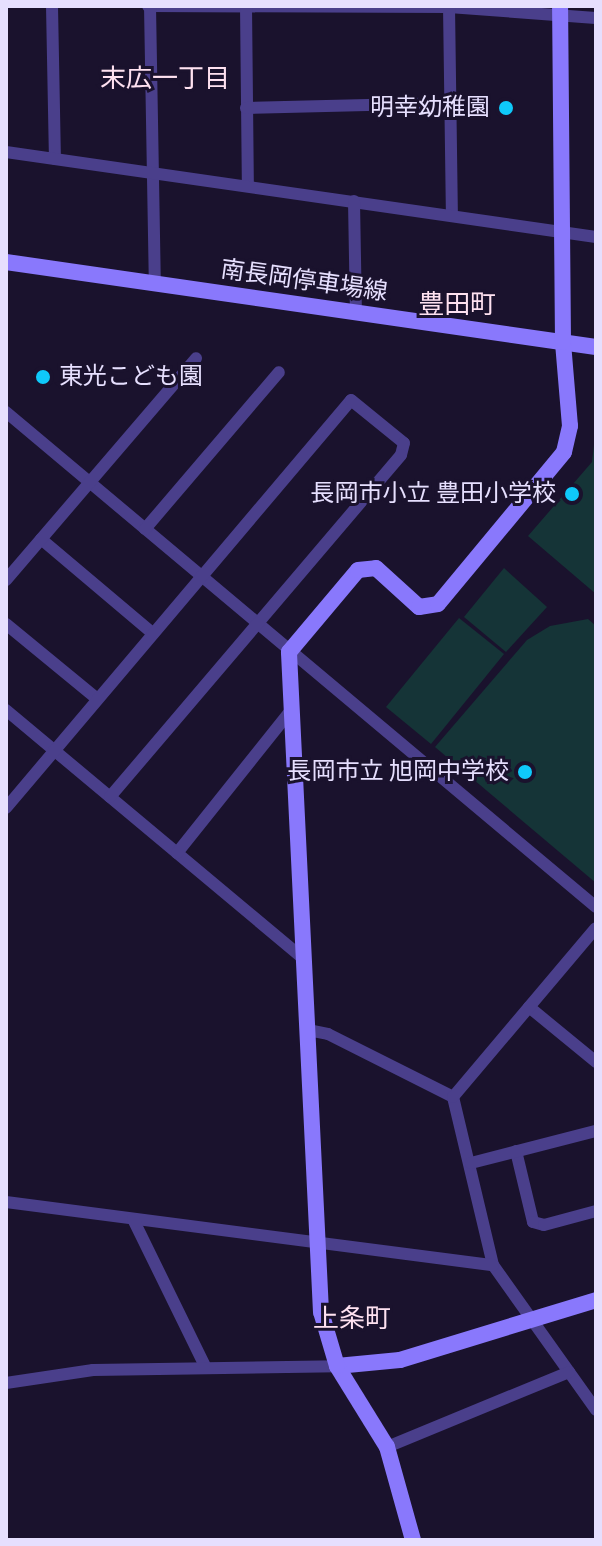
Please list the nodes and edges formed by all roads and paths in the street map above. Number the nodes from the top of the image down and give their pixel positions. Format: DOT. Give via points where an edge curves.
graph roads {
  1 [pos="52,6"];
  2 [pos="149,6"];
  3 [pos="449,6"];
  4 [pos="246,7"];
  5 [pos="560,11"];
  6 [pos="596,18"];
  7 [pos="450,103"];
  8 [pos="246,108"];
  9 [pos="6,152"];
  10 [pos="55,159"];
  11 [pos="154,172"];
  12 [pos="248,185"];
  13 [pos="354,201"];
  14 [pos="452,215"];
  15 [pos="562,232"];
  16 [pos="596,237"];
  17 [pos="6,262"];
  18 [pos="155,284"];
  19 [pos="356,313"];
  20 [pos="563,342"];
  21 [pos="596,347"];
  22 [pos="196,358"];
  23 [pos="279,372"];
  24 [pos="6,412"];
  25 [pos="89,482"];
  26 [pos="145,529"];
  27 [pos="41,539"];
  28 [pos="200,575"];
  29 [pos="6,580"];
  30 [pos="6,624"];
  31 [pos="258,625"];
  32 [pos="151,632"];
  33 [pos="289,652"];
  34 [pos="95,697"];
  35 [pos="292,709"];
  36 [pos="6,710"];
  37 [pos="55,751"];
  38 [pos="110,797"];
  39 [pos="6,808"];
  40 [pos="177,853"];
  41 [pos="596,907"];
  42 [pos="596,928"];
  43 [pos="304,959"];
  44 [pos="529,1007"];
  45 [pos="308,1030"];
  46 [pos="594,1056"];
  47 [pos="453,1097"];
  48 [pos="596,1131"];
  49 [pos="516,1151"];
  50 [pos="471,1163"];
  51 [pos="6,1202"];
  52 [pos="596,1211"];
  53 [pos="133,1219"];
  54 [pos="318,1244"];
  55 [pos="493,1265"];
  56 [pos="596,1300"];
  57 [pos="531,1318"];
  58 [pos="337,1366"];
  59 [pos="206,1368"];
  60 [pos="569,1372"];
  61 [pos="6,1383"];
  62 [pos="596,1410"];
  63 [pos="387,1447"];
  64 [pos="413,1540"];
  1 -- 10 [label="street"];
  2 -- 4 [label="street"];
  2 -- 11 [label="street"];
  3 -- 4 [label="street"];
  3 -- 5 [label="street"];
  3 -- 7 [label="street"];
  4 -- 8 [label="street"];
  5 -- 6 [label="street"];
  5 -- 15 [label="street"];
  7 -- 8 [label="street"];
  7 -- 14 [label="street"];
  8 -- 12 [label="street"];
  9 -- 10 [label="street"];
  10 -- 11 [label="street"];
  11 -- 12 [label="street"];
  11 -- 18 [label="street"];
  12 -- 13 [label="street"];
  13 -- 14 [label="street"];
  13 -- 19 [label="street"];
  14 -- 15 [label="street"];
  15 -- 16 [label="street"];
  15 -- 20 [label="street"];
  17 -- 18 [label="street, 南長岡停車場線"];
  18 -- 19 [label="street, 南長岡停車場線"];
  19 -- 20 [label="street, 南長岡停車場線"];
  20 -- 21 [label="street, 南長岡停車場線"];
  20 -- 33 [label="street" via="570,426 564,452 438,604 419,607 376,568 358,570"];
  22 -- 25 [label="street"];
  23 -- 26 [label="street"];
  24 -- 25 [label="street"];
  25 -- 26 [label="street"];
  25 -- 27 [label="street"];
  26 -- 28 [label="street"];
  27 -- 29 [label="street"];
  27 -- 32 [label="street"];
  28 -- 31 [label="street"];
  28 -- 31 [label="street" via="351,400 404,443 401,455"];
  28 -- 32 [label="street"];
  30 -- 34 [label="street"];
  31 -- 33 [label="street"];
  31 -- 38 [label="street"];
  32 -- 34 [label="street"];
  33 -- 35 [label="street"];
  33 -- 41 [label="street"];
  34 -- 37 [label="street"];
  35 -- 40 [label="street"];
  35 -- 43 [label="street"];
  36 -- 37 [label="street"];
  37 -- 38 [label="street"];
  37 -- 39 [label="street"];
  38 -- 40 [label="street"];
  40 -- 43 [label="street"];
  42 -- 44 [label="street"];
  43 -- 45 [label="street"];
  44 -- 46 [label="street"];
  44 -- 47 [label="street"];
  45 -- 47 [label="street" via="328,1034"];
  45 -- 54 [label="street"];
  47 -- 50 [label="street"];
  48 -- 49 [label="street"];
  49 -- 50 [label="street"];
  49 -- 52 [label="street" via="533,1222 544,1225"];
  50 -- 55 [label="street"];
  51 -- 53 [label="street"];
  53 -- 54 [label="street"];
  53 -- 59 [label="street"];
  54 -- 55 [label="street"];
  54 -- 58 [label="street" via="321,1312"];
  55 -- 57 [label="street"];
  56 -- 57 [label="street"];
  57 -- 58 [label="street" via="400,1360"];
  57 -- 60 [label="street"];
  58 -- 59 [label="street"];
  58 -- 63 [label="street"];
  59 -- 61 [label="street" via="93,1370"];
  60 -- 62 [label="street"];
  60 -- 63 [label="street"];
  63 -- 64 [label="street"];
}
